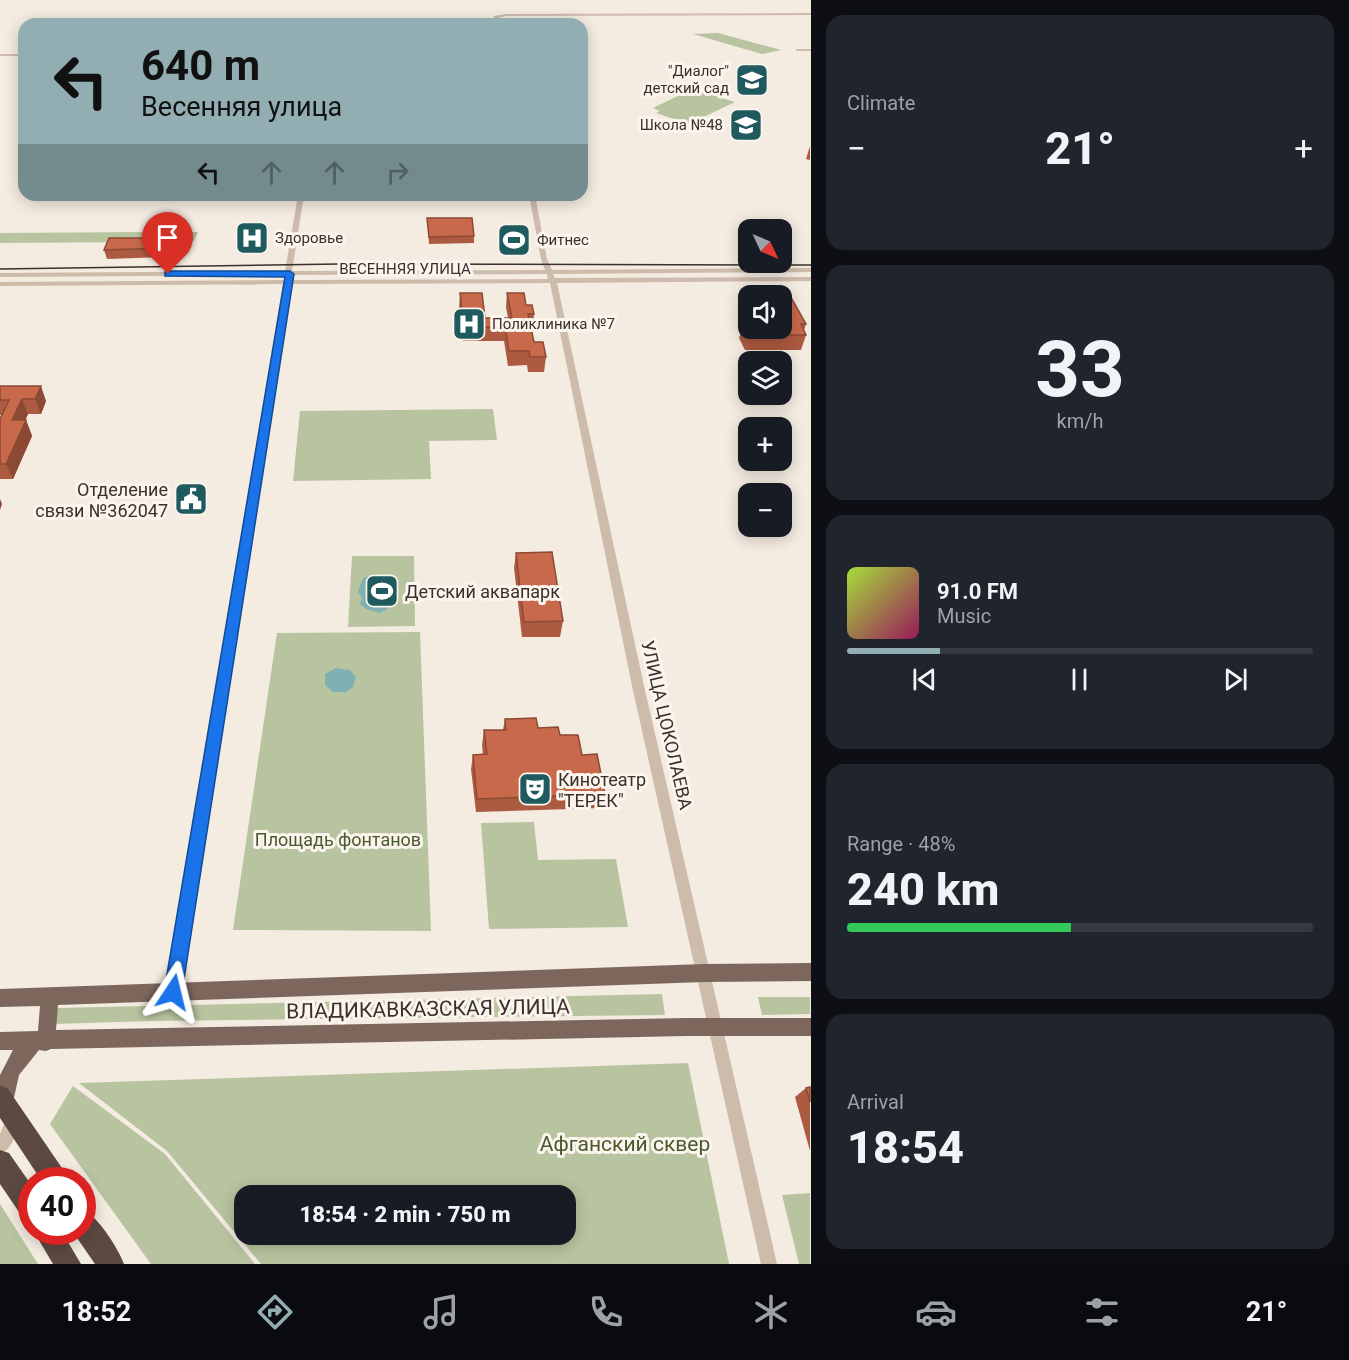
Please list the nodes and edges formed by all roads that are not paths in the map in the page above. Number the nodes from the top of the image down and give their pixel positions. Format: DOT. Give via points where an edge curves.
graph roads {
  1 [pos="810,14"];
  2 [pos="496,18"];
  3 [pos="796,50"];
  4 [pos="810,50"];
  5 [pos="0,55"];
  6 [pos="18,55"];
  7 [pos="300,201"];
  8 [pos="533,201"];
  9 [pos="810,270"];
  10 [pos="0,274"];
  11 [pos="551,276"];
  12 [pos="289,278"];
  13 [pos="810,279"];
  14 [pos="0,284"];
  15 [pos="810,972"];
  16 [pos="704,973"];
  17 [pos="173,992"];
  18 [pos="50,997"];
  19 [pos="0,998"];
  20 [pos="715,1027"];
  21 [pos="810,1027"];
  22 [pos="0,1041"];
  23 [pos="39,1042"];
  24 [pos="6,1106"];
  25 [pos="0,1146"];
  26 [pos="0,1162"];
  27 [pos="46,1167"];
  28 [pos="18,1188"];
  29 [pos="96,1242"];
  30 [pos="56,1245"];
  31 [pos="68,1264"];
  32 [pos="111,1264"];
  33 [pos="769,1264"];
  1 -- 2 [label="street"];
  3 -- 4 [label="street"];
  5 -- 6 [label="street"];
  7 -- 12 [label="street"];
  8 -- 11 [label="street, УЛИЦА ЦОКОЛАЕВА"];
  9 -- 11 [label="street, ВЕСЕННЯЯ УЛИЦА"];
  10 -- 12 [label="street, ВЕСЕННЯЯ УЛИЦА"];
  11 -- 12 [label="street, ВЕСЕННЯЯ УЛИЦА"];
  11 -- 13 [label="street, ВЕСЕННЯЯ УЛИЦА"];
  11 -- 16 [label="street, УЛИЦА ЦОКОЛАЕВА" via="635,675"];
  12 -- 14 [label="street, ВЕСЕННЯЯ УЛИЦА"];
  12 -- 17 [label="street"];
  15 -- 16 [label="main road, ВЛАДИКАВКАЗСКАЯ УЛИЦА"];
  16 -- 17 [label="main road, ВЛАДИКАВКАЗСКАЯ УЛИЦА"];
  16 -- 20 [label="street, УЛИЦА ЦОКОЛАЕВА"];
  17 -- 18 [label="main road, ВЛАДИКАВКАЗСКАЯ УЛИЦА"];
  18 -- 19 [label="main road, ВЛАДИКАВКАЗСКАЯ УЛИЦА"];
  18 -- 23 [label="main road"];
  20 -- 21 [label="main road, ВЛАДИКАВКАЗСКАЯ УЛИЦА"];
  20 -- 23 [label="main road, ВЛАДИКАВКАЗСКАЯ УЛИЦА"];
  20 -- 33 [label="street, УЛИЦА ЦОКОЛАЕВА"];
  22 -- 23 [label="main road, ВЛАДИКАВКАЗСКАЯ УЛИЦА"];
  23 -- 24 [label="main road" via="20,1054 9,1073"];
  24 -- 25 [label="street" via="6,1139"];
  24 -- 27 [label="highway"];
  26 -- 28 [label="highway"];
  29 -- 32 [label="highway"];
  30 -- 31 [label="highway"];
}
